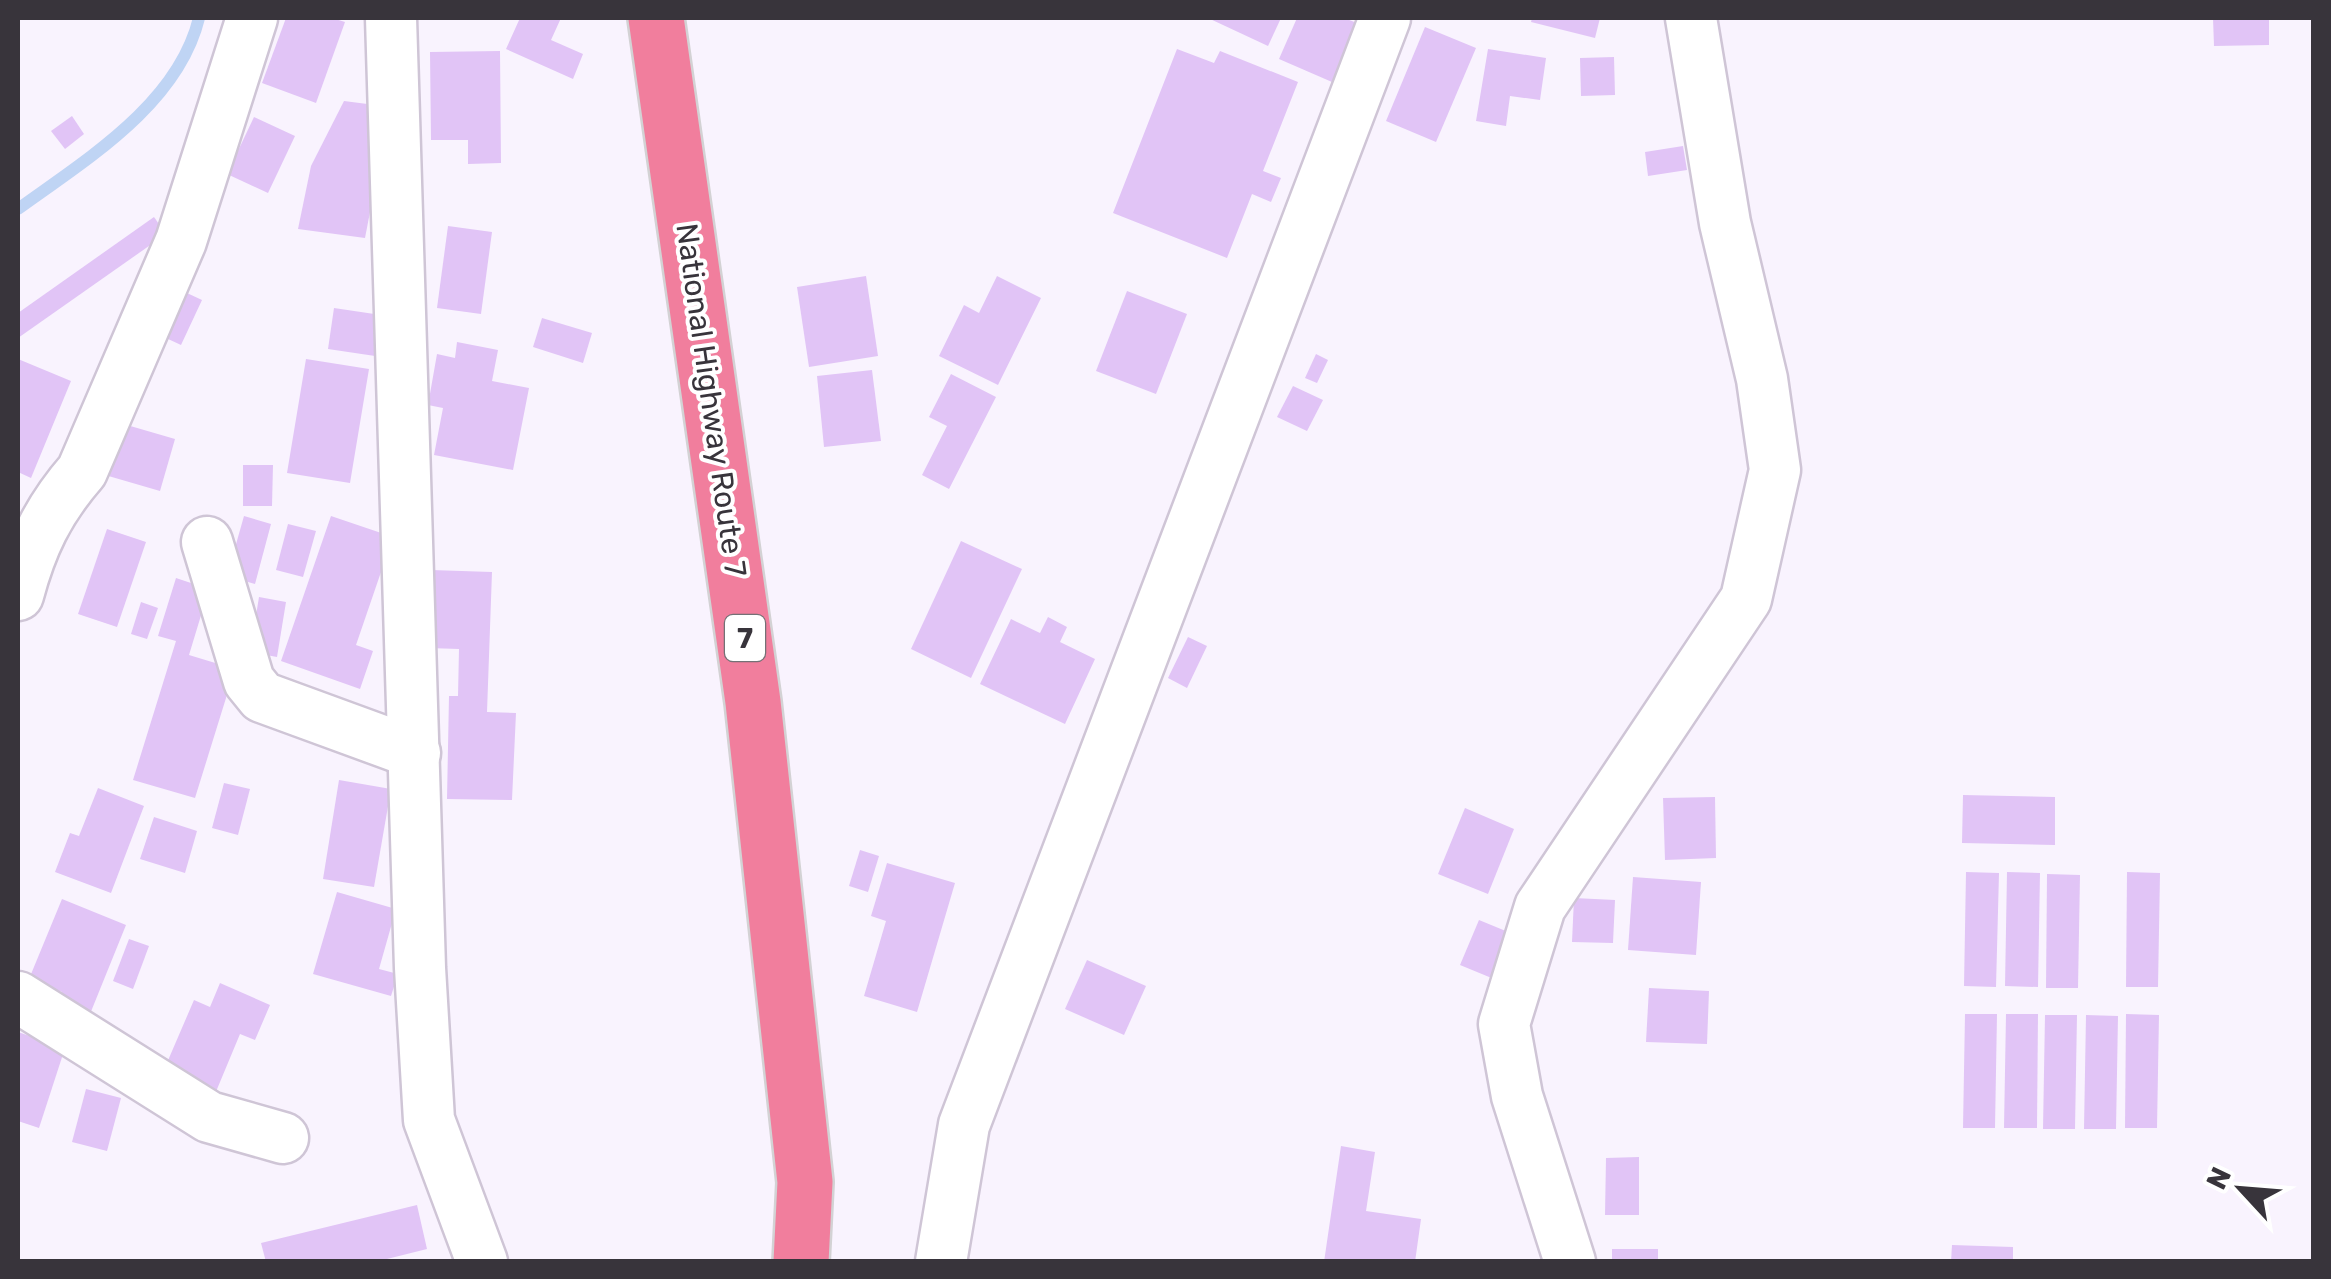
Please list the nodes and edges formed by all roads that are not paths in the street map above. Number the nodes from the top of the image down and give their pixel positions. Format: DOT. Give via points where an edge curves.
graph roads {
  1 [pos="252,18"];
  2 [pos="391,18"];
  3 [pos="656,18"];
  4 [pos="1385,18"];
  5 [pos="1691,18"];
  6 [pos="208,542"];
  7 [pos="18,595"];
  8 [pos="415,753"];
  9 [pos="18,997"];
  10 [pos="283,1138"];
  11 [pos="482,1262"];
  12 [pos="801,1262"];
  13 [pos="942,1262"];
  14 [pos="1570,1262"];
  1 -- 7 [label="street" via="181,241 82,471 32,543"];
  2 -- 8 [label="street"];
  3 -- 12 [label="highway, National Highway Route 7 / 7" via="753,702 805,1182"];
  4 -- 13 [label="street" via="964,1125"];
  5 -- 14 [label="street" via="1775,470 1746,598 1540,906 1504,1024 1518,1096"];
  6 -- 8 [label="street" via="249,681 262,697"];
  8 -- 11 [label="street" via="430,1120"];
  9 -- 10 [label="street" via="209,1118"];
}
